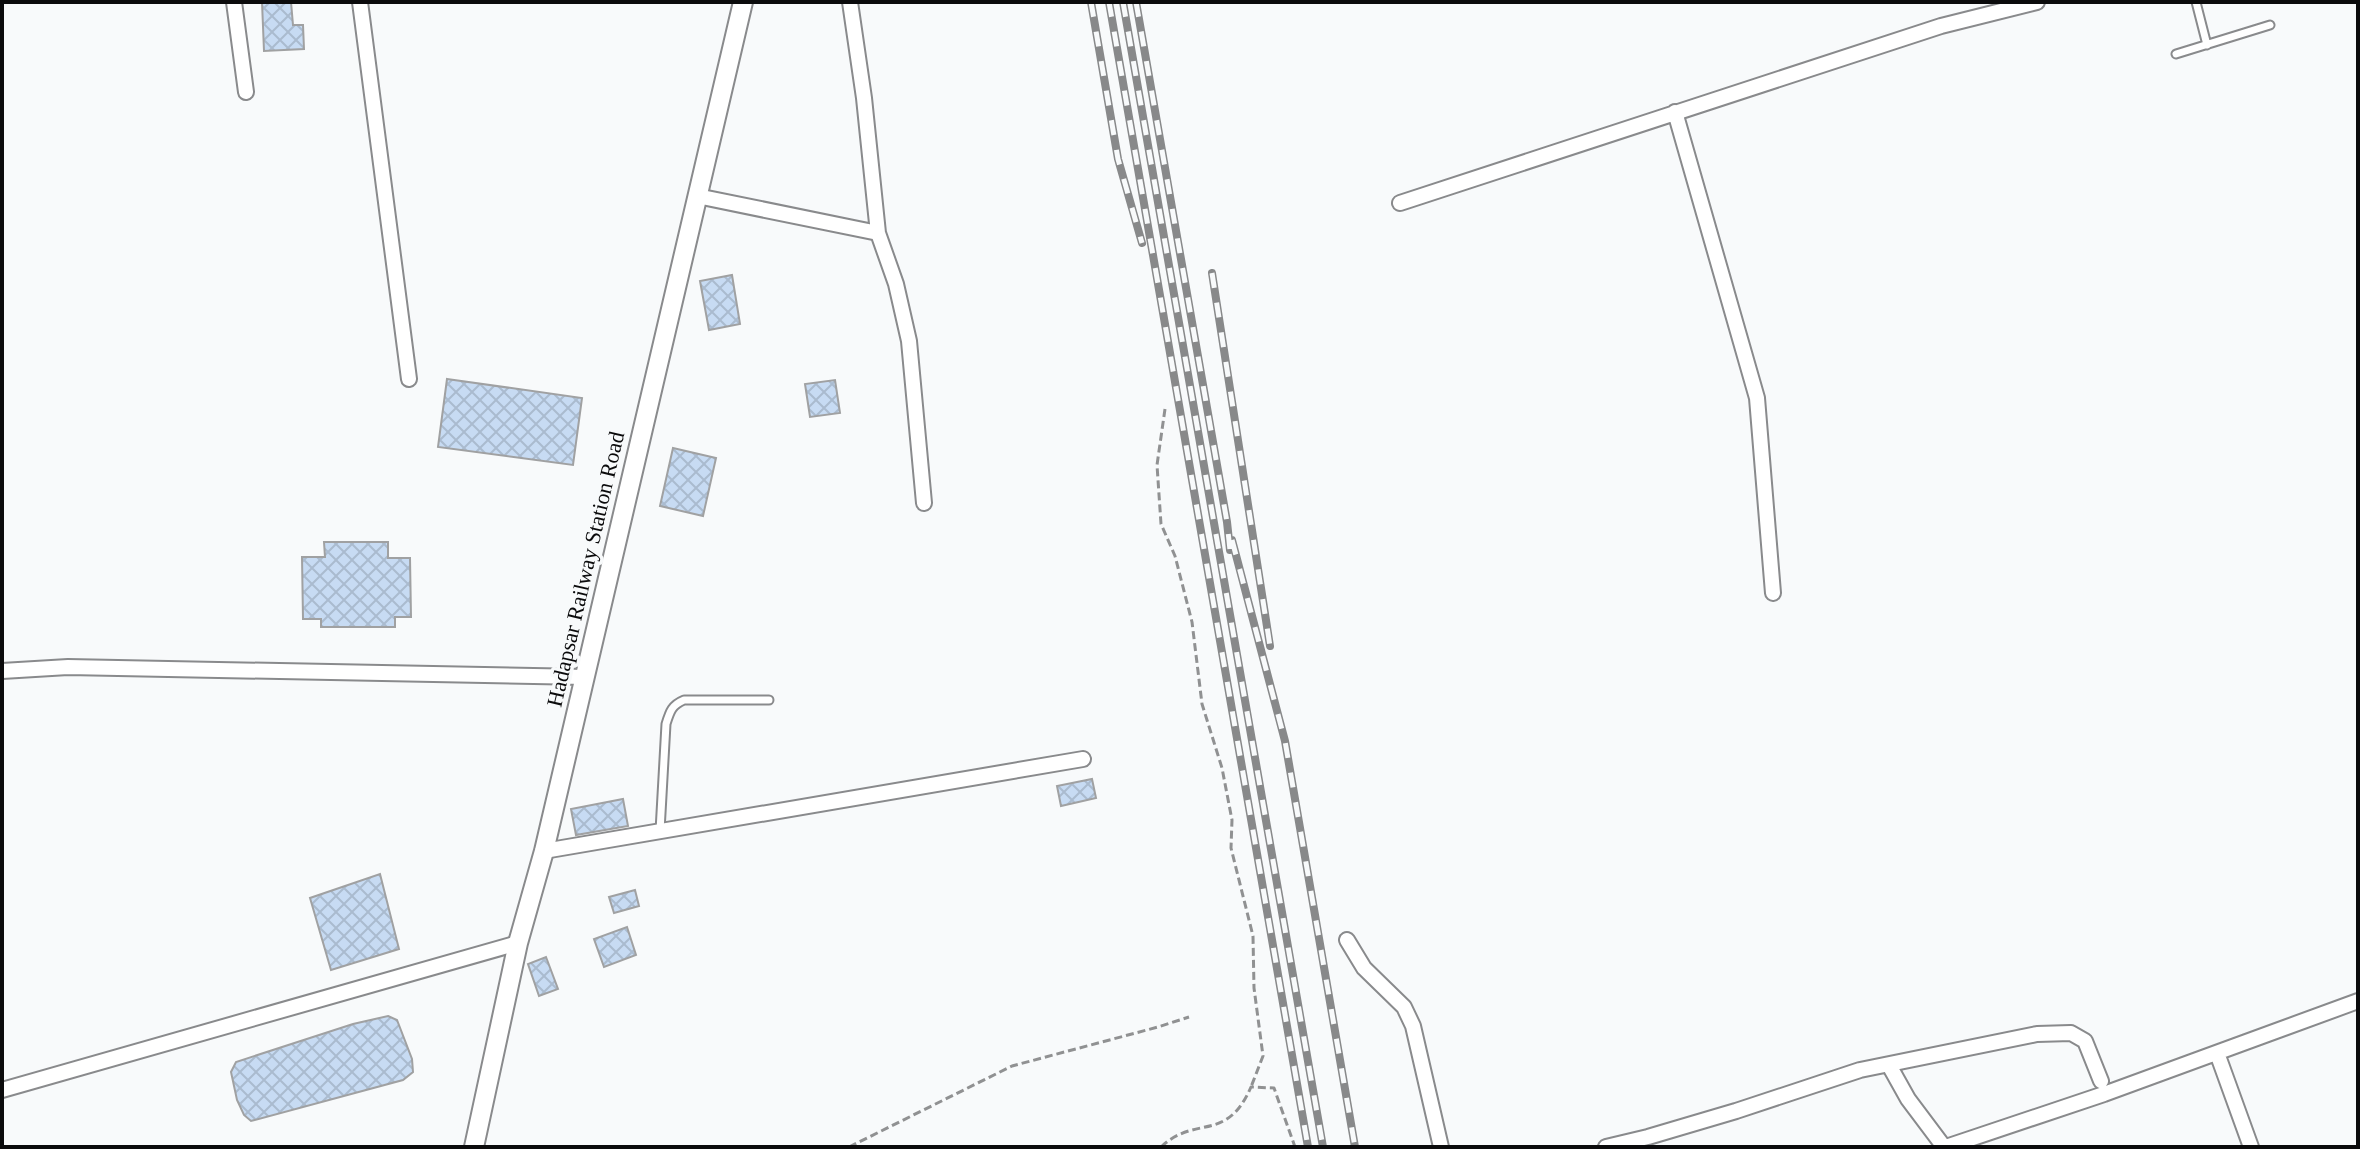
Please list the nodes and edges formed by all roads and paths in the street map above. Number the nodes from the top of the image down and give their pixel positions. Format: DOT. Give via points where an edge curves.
graph roads {
  1 [pos="234,2"];
  2 [pos="360,2"];
  3 [pos="743,2"];
  4 [pos="850,2"];
  5 [pos="2037,2"];
  6 [pos="2196,2"];
  7 [pos="2270,25"];
  8 [pos="2207,45"];
  9 [pos="2176,54"];
  10 [pos="246,92"];
  11 [pos="1675,112"];
  12 [pos="697,196"];
  13 [pos="1400,203"];
  14 [pos="878,233"];
  15 [pos="409,379"];
  16 [pos="1165,409"];
  17 [pos="924,503"];
  18 [pos="1773,593"];
  19 [pos="2,671"];
  20 [pos="585,677"];
  21 [pos="769,700"];
  22 [pos="1083,759"];
  23 [pos="660,831"];
  24 [pos="544,851"];
  25 [pos="1347,940"];
  26 [pos="518,943"];
  27 [pos="2358,1001"];
  28 [pos="1189,1017"];
  29 [pos="2217,1053"];
  30 [pos="1889,1065"];
  31 [pos="2101,1081"];
  32 [pos="1251,1087"];
  33 [pos="2,1090"];
  34 [pos="474,1147"];
  35 [pos="849,1147"];
  36 [pos="1161,1147"];
  37 [pos="1295,1147"];
  38 [pos="1441,1147"];
  39 [pos="1606,1147"];
  40 [pos="1945,1147"];
  41 [pos="2251,1147"];
  1 -- 10 [label="street"];
  2 -- 15 [label="street"];
  3 -- 12 [label="street, Hadapsar Railway Station Road"];
  4 -- 14 [label="street"];
  5 -- 11 [label="street" via="1941,26"];
  6 -- 8 [label="lane"];
  7 -- 8 [label="lane"];
  8 -- 9 [label="lane"];
  11 -- 13 [label="street"];
  11 -- 18 [label="street" via="1757,398"];
  12 -- 14 [label="street"];
  12 -- 20 [label="street, Hadapsar Railway Station Road"];
  14 -- 17 [label="street" via="909,341"];
  16 -- 32 [label="path" via="1157,465 1161,524 1192,622 1202,704 1222,768 1232,820 1231,848 1253,936 1263,1056"];
  19 -- 20 [label="street" via="68,667"];
  20 -- 24 [label="street, Hadapsar Railway Station Road"];
  21 -- 23 [label="lane" via="684,700 670,710"];
  22 -- 23 [label="street"];
  23 -- 24 [label="street"];
  24 -- 26 [label="street, Hadapsar Railway Station Road"];
  25 -- 38 [label="street" via="1364,968 1404,1007 1413,1026"];
  26 -- 33 [label="street"];
  26 -- 34 [label="street, Hadapsar Railway Station Road"];
  27 -- 29 [label="street"];
  28 -- 35 [label="path" via="1012,1066"];
  29 -- 40 [label="street"];
  29 -- 41 [label="street"];
  30 -- 31 [label="street" via="2037,1034 2071,1033 2085,1041"];
  30 -- 39 [label="street"];
  30 -- 40 [label="street"];
  32 -- 36 [label="path" via="1232,1117 1173,1137"];
  32 -- 37 [label="path" via="1274,1088"];
}
